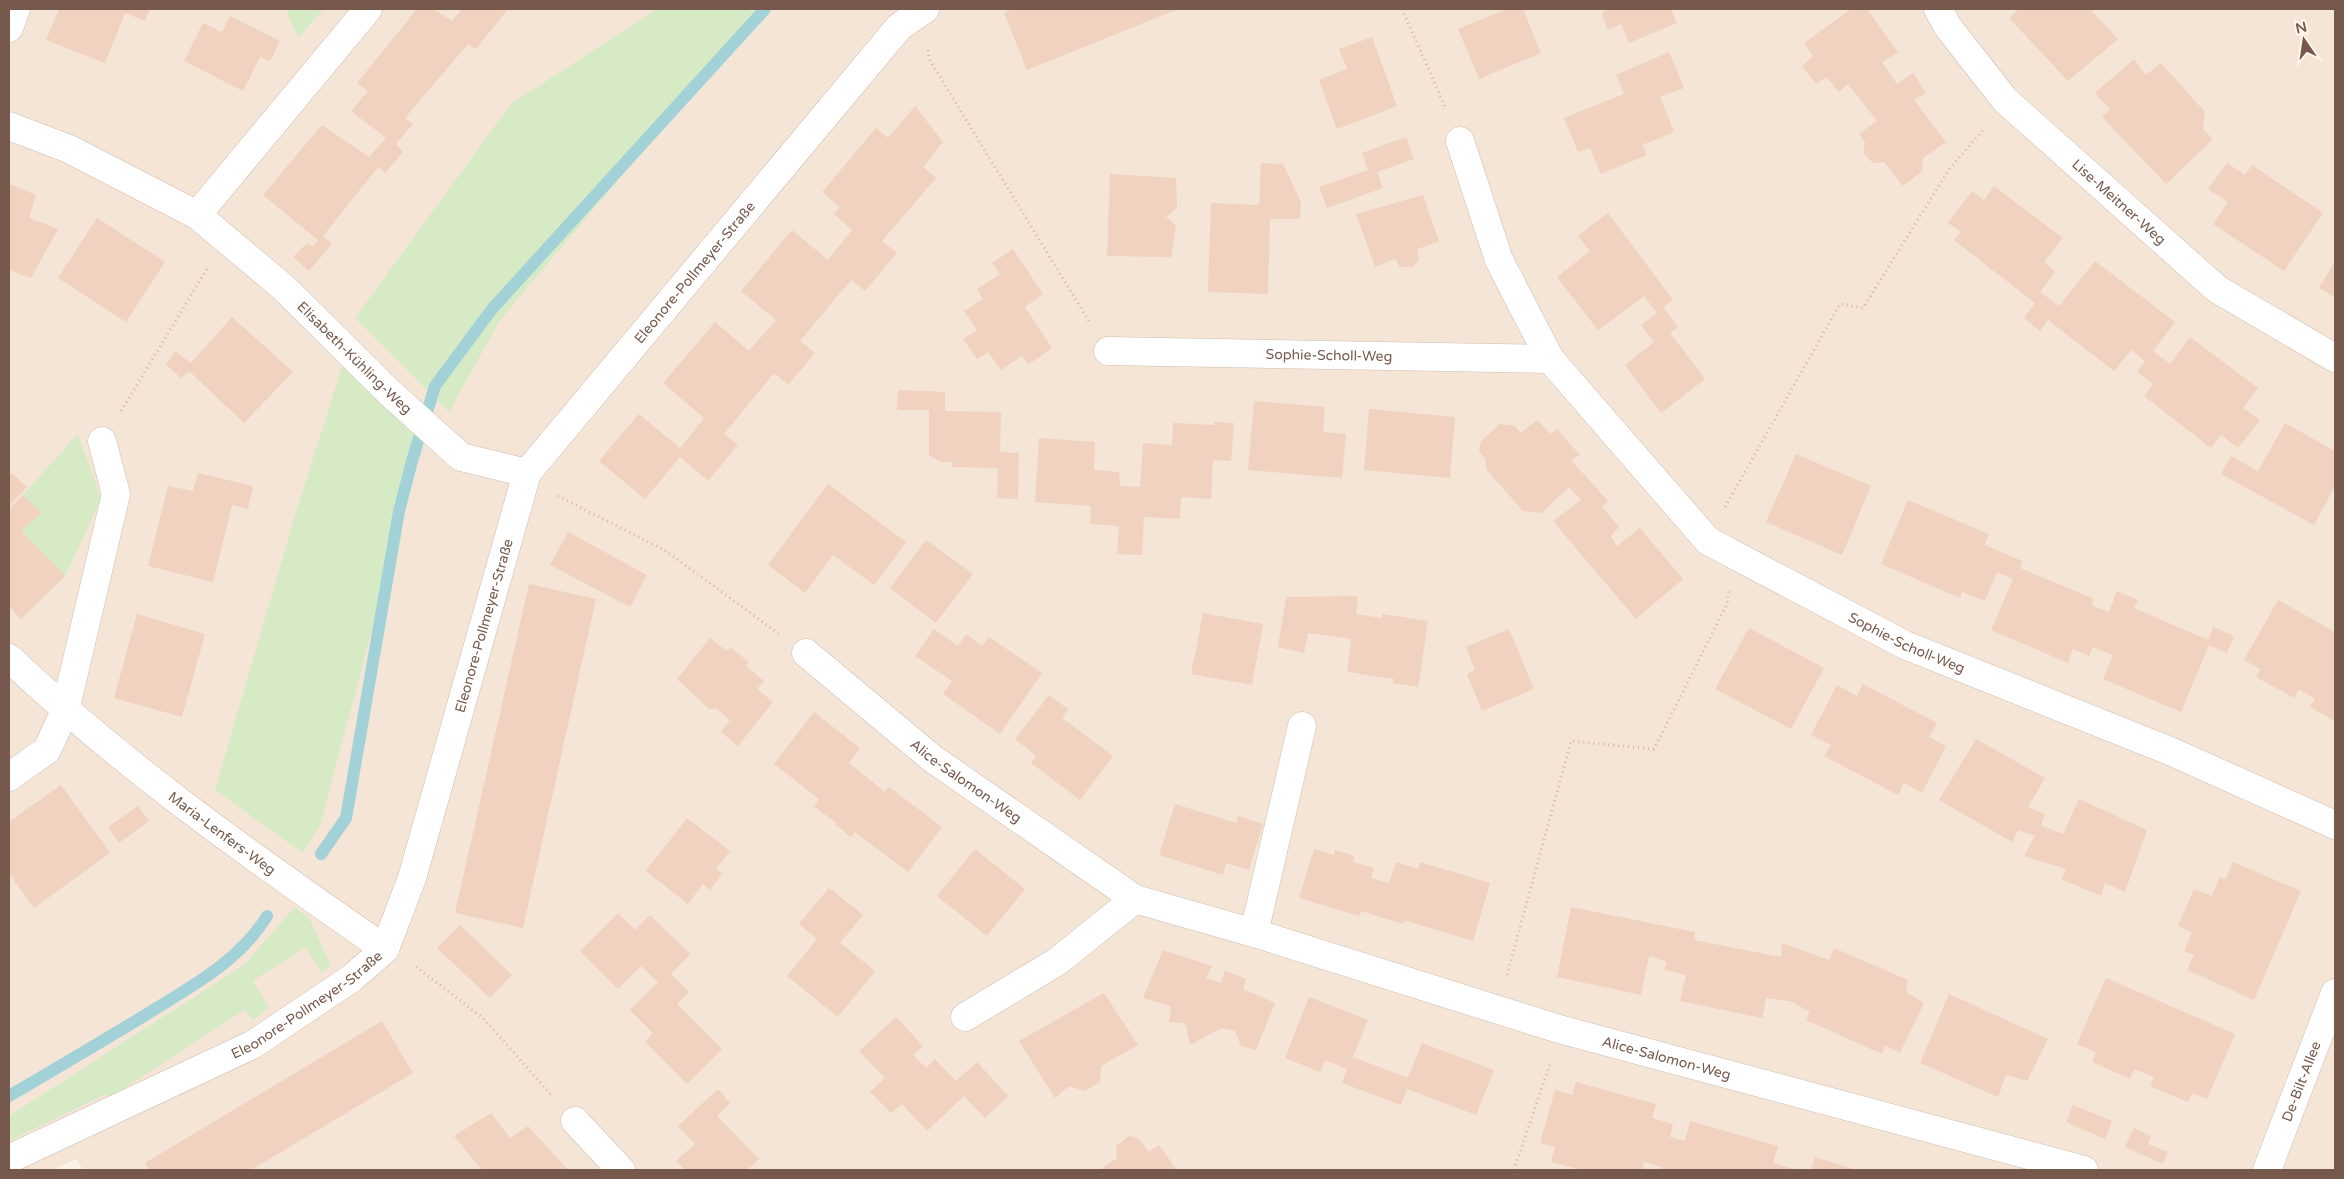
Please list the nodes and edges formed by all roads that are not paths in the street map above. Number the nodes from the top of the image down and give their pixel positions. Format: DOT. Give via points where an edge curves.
graph roads {
  1 [pos="16,9"];
  2 [pos="368,9"];
  3 [pos="925,9"];
  4 [pos="1938,9"];
  5 [pos="9,28"];
  6 [pos="9,126"];
  7 [pos="1460,141"];
  8 [pos="197,215"];
  9 [pos="1108,351"];
  10 [pos="2335,358"];
  11 [pos="1550,359"];
  12 [pos="102,441"];
  13 [pos="528,473"];
  14 [pos="806,653"];
  15 [pos="9,658"];
  16 [pos="65,711"];
  17 [pos="1302,726"];
  18 [pos="9,778"];
  19 [pos="2335,825"];
  20 [pos="1135,898"];
  21 [pos="1254,933"];
  22 [pos="385,949"];
  23 [pos="2335,993"];
  24 [pos="965,1017"];
  25 [pos="575,1121"];
  26 [pos="9,1159"];
  27 [pos="621,1170"];
  28 [pos="2084,1170"];
  29 [pos="2267,1170"];
  1 -- 5 [label="street"];
  2 -- 8 [label="street"];
  3 -- 13 [label="street, Eleonore-Pollmeyer-Straße" via="899,27 607,374"];
  4 -- 10 [label="street, Lise-Meitner-Weg" via="1948,27 2005,100 2217,289"];
  6 -- 8 [label="street, Elisabeth-Kühling-Weg" via="69,149"];
  7 -- 11 [label="street, Sophie-Scholl-Weg" via="1498,260"];
  8 -- 13 [label="street, Elisabeth-Kühling-Weg" via="284,288 461,457"];
  9 -- 11 [label="street, Sophie-Scholl-Weg"];
  11 -- 19 [label="street, Sophie-Scholl-Weg" via="1708,541 1905,645 2170,751"];
  12 -- 16 [label="street" via="116,494"];
  13 -- 22 [label="street, Eleonore-Pollmeyer-Straße" via="412,878"];
  14 -- 20 [label="street, Alice-Salomon-Weg" via="933,759"];
  15 -- 16 [label="street, Maria-Lenfers-Weg"];
  16 -- 18 [label="street" via="47,750"];
  16 -- 22 [label="street, Maria-Lenfers-Weg" via="264,864"];
  17 -- 21 [label="street"];
  20 -- 21 [label="street, Alice-Salomon-Weg"];
  20 -- 24 [label="street" via="1058,961"];
  21 -- 28 [label="street, Alice-Salomon-Weg" via="1559,1029"];
  22 -- 26 [label="street, Eleonore-Pollmeyer-Straße" via="352,978 252,1045"];
  23 -- 29 [label="street, De-Bilt-Allee"];
  25 -- 27 [label="street"];
}
